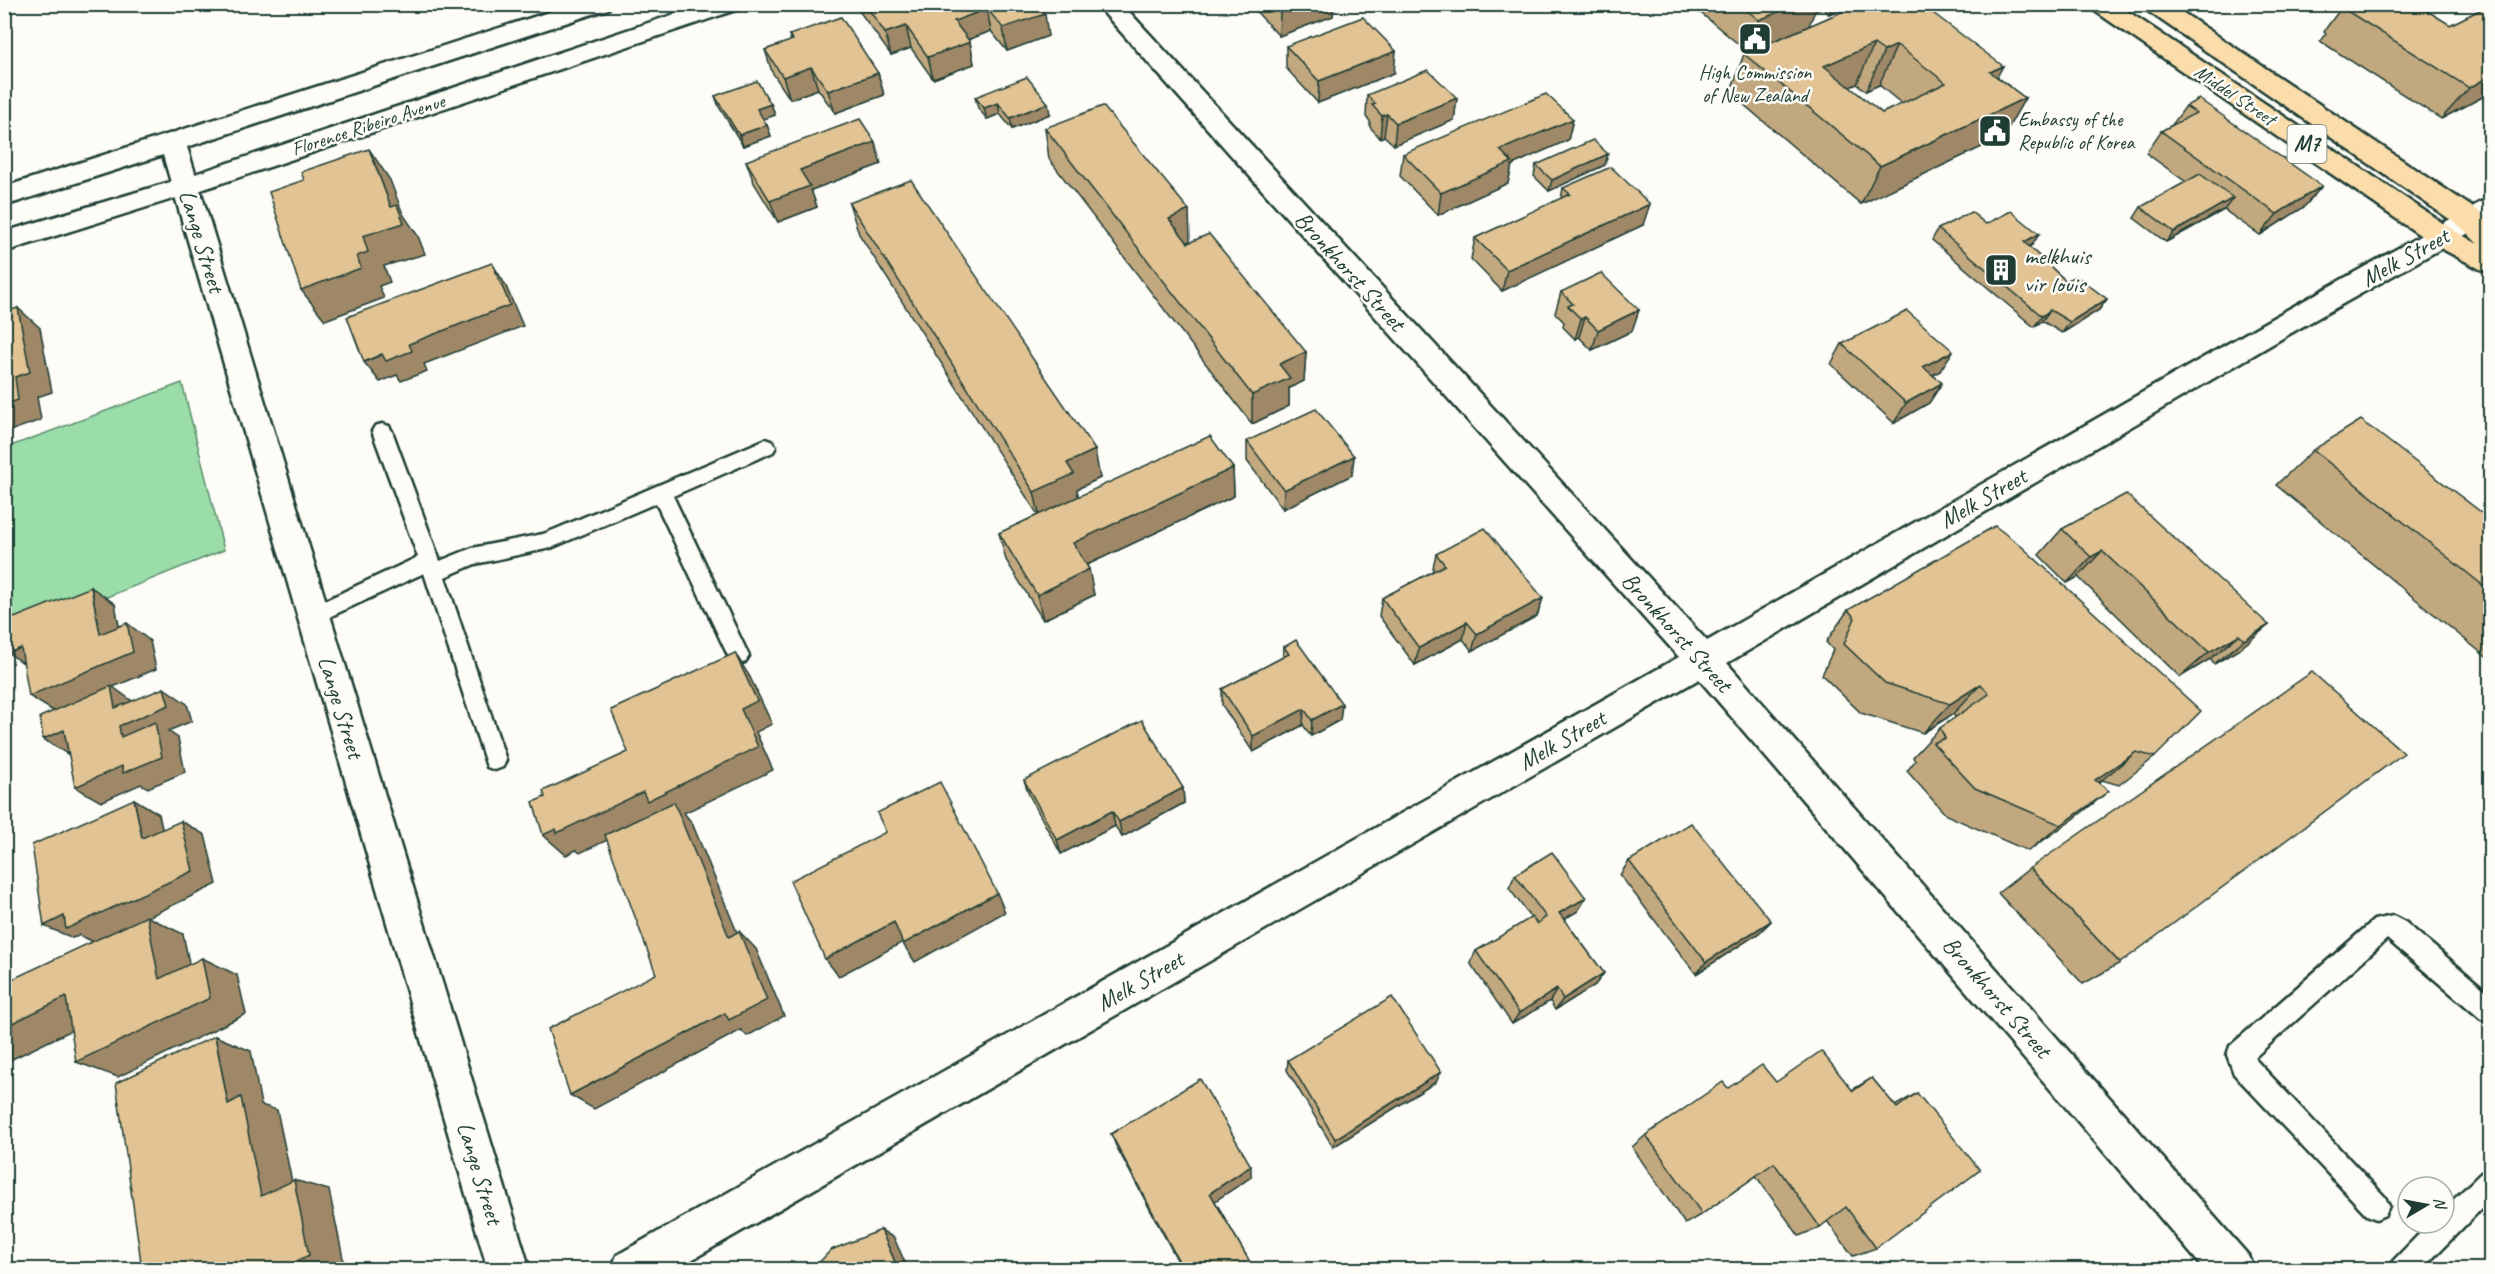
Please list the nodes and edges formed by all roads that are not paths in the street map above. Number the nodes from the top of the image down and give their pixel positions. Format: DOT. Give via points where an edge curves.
graph roads {
  1 [pos="600,4"];
  2 [pos="731,4"];
  3 [pos="1108,4"];
  4 [pos="2100,4"];
  5 [pos="2153,4"];
  6 [pos="173,144"];
  7 [pos="186,186"];
  8 [pos="4,197"];
  9 [pos="2468,222"];
  10 [pos="2490,239"];
  11 [pos="4,242"];
  12 [pos="2490,262"];
  13 [pos="382,431"];
  14 [pos="766,447"];
  15 [pos="661,492"];
  16 [pos="432,567"];
  17 [pos="314,615"];
  18 [pos="738,656"];
  19 [pos="1703,660"];
  20 [pos="495,760"];
  21 [pos="2490,1010"];
  22 [pos="2490,1182"];
  23 [pos="2376,1206"];
  24 [pos="509,1269"];
  25 [pos="632,1269"];
  26 [pos="2233,1269"];
  27 [pos="2402,1269"];
  1 -- 6 [label="street"];
  2 -- 7 [label="street, Florence Ribeiro Avenue"];
  3 -- 19 [label="street, Bronkhorst Street"];
  4 -- 9 [label="main road, Middel Street / M7"];
  5 -- 9 [label="main road, Middel Street / M7"];
  6 -- 7 [label="street, Lange Street"];
  6 -- 8 [label="street"];
  7 -- 11 [label="street, Florence Ribeiro Avenue"];
  7 -- 17 [label="street, Lange Street"];
  9 -- 10 [label="main road, Middel Street / M7"];
  9 -- 12 [label="main road, Middel Street / M7"];
  9 -- 19 [label="street, Melk Street"];
  13 -- 16 [label="lane"];
  14 -- 15 [label="lane"];
  15 -- 16 [label="lane" via="544,542"];
  15 -- 18 [label="lane"];
  16 -- 17 [label="lane"];
  16 -- 20 [label="lane"];
  17 -- 24 [label="street, Lange Street"];
  19 -- 25 [label="street, Melk Street"];
  19 -- 26 [label="street, Bronkhorst Street"];
  21 -- 23 [label="lane" via="2388,926 2239,1055 2243,1065"];
  22 -- 27 [label="lane"];
}
